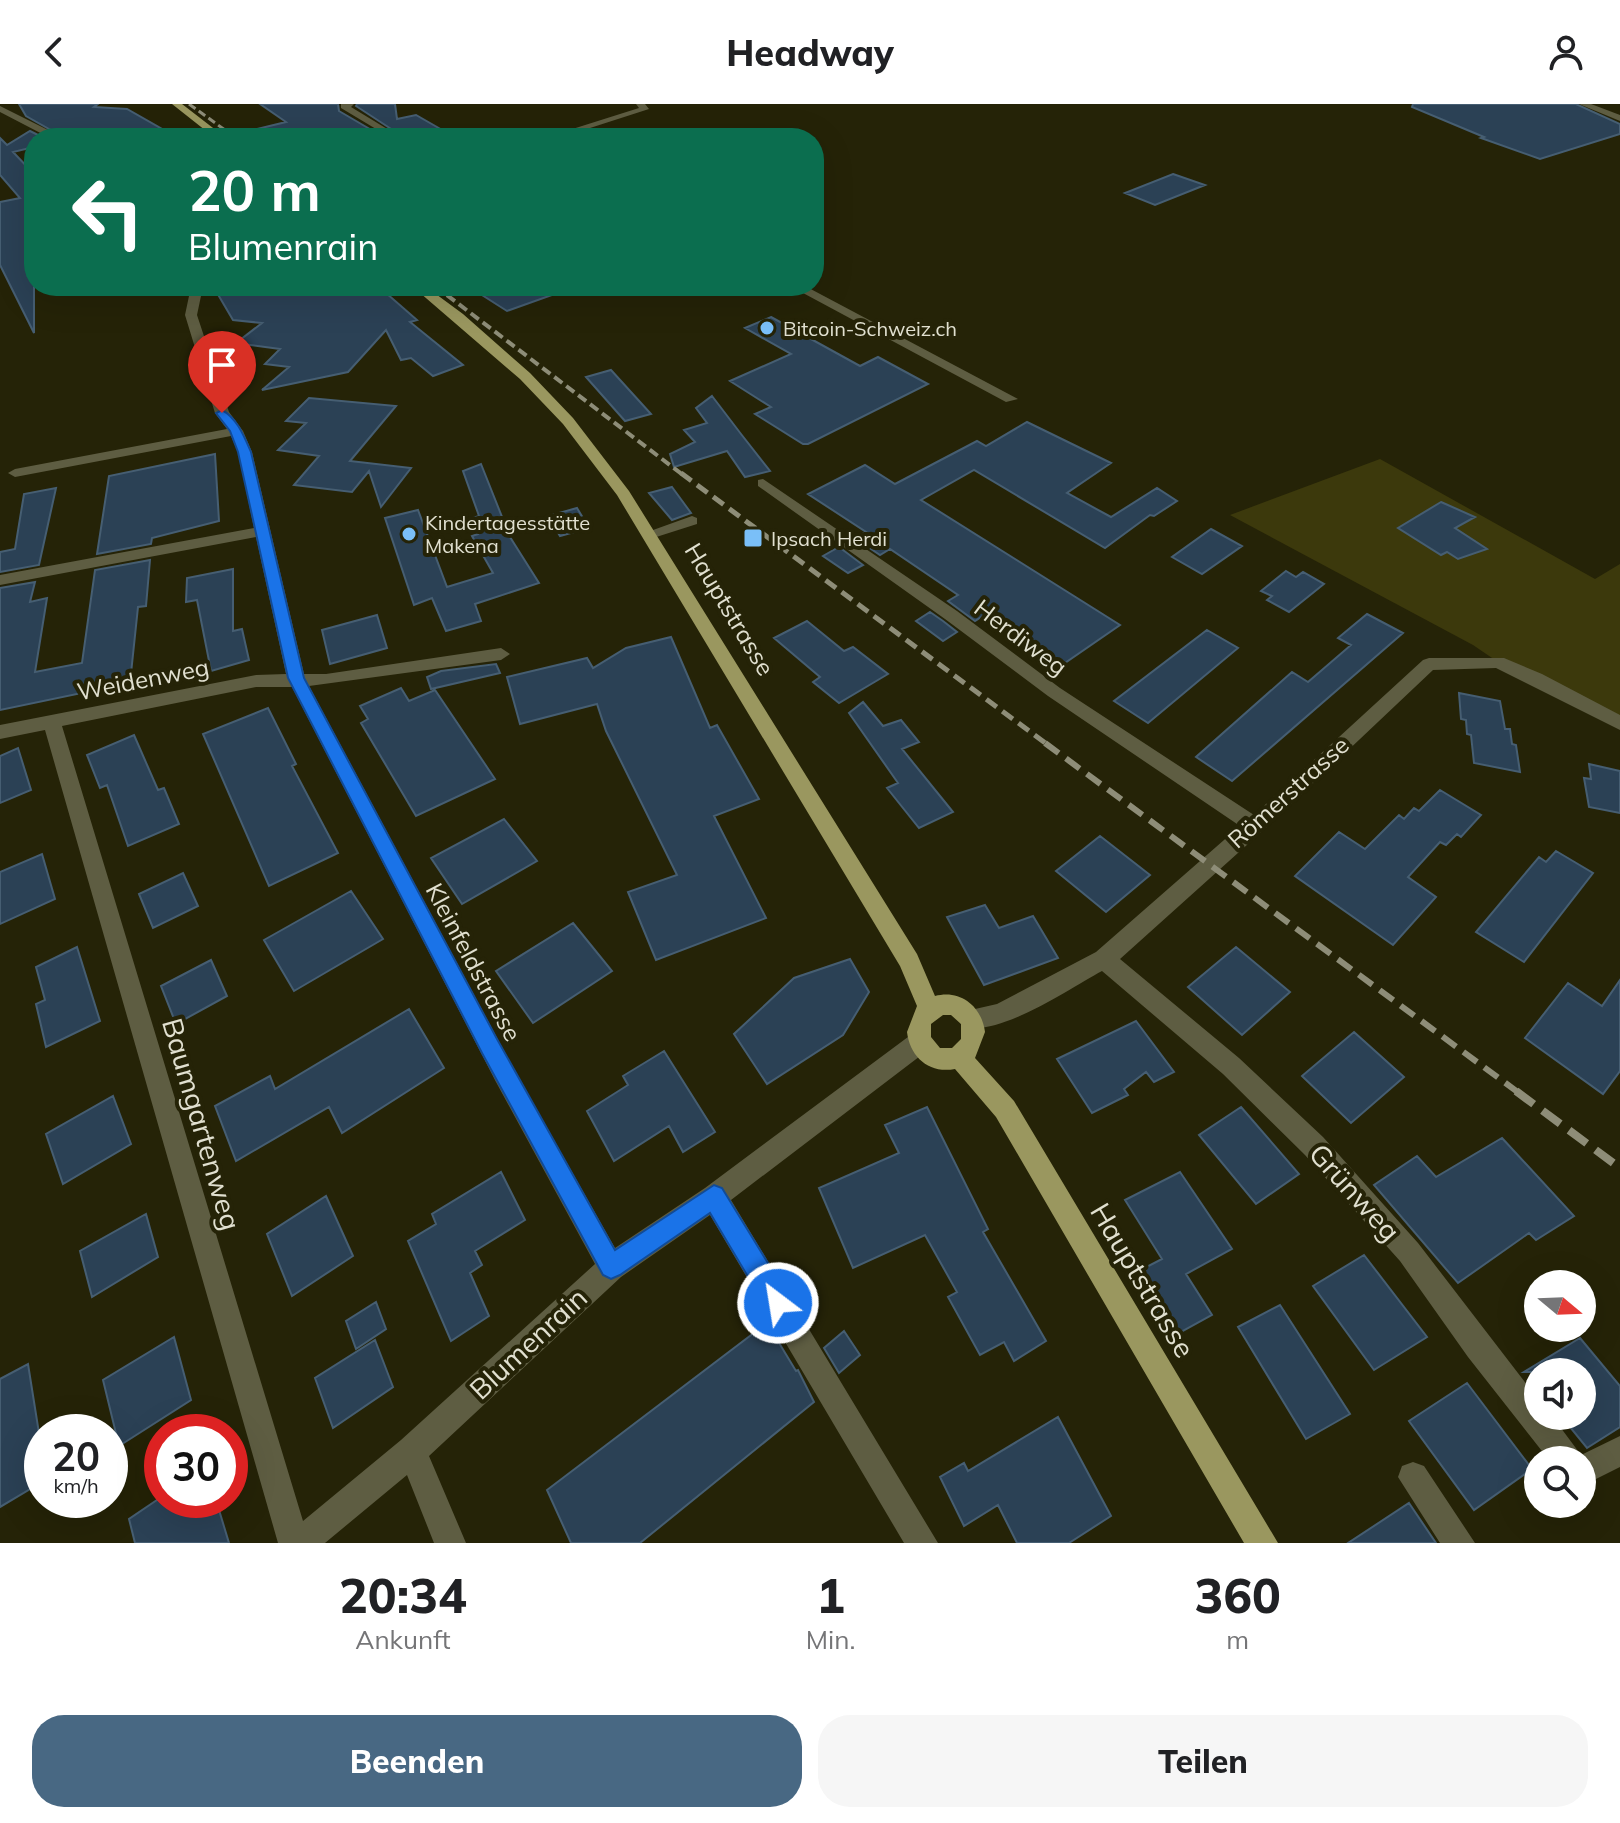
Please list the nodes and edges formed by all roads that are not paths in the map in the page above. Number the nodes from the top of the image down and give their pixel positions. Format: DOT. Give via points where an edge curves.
graph roads {
  1 [pos="176,104"];
  2 [pos="350,104"];
  3 [pos="640,104"];
  4 [pos="1583,104"];
  5 [pos="0,109"];
  6 [pos="1620,118"];
  7 [pos="39,128"];
  8 [pos="208,128"];
  9 [pos="380,128"];
  10 [pos="582,128"];
  11 [pos="195,296"];
  12 [pos="430,296"];
  13 [pos="815,296"];
  14 [pos="1011,399"];
  15 [pos="236,431"];
  16 [pos="15,473"];
  17 [pos="763,483"];
  18 [pos="692,521"];
  19 [pos="261,531"];
  20 [pos="650,534"];
  21 [pos="0,580"];
  22 [pos="501,654"];
  23 [pos="296,678"];
  24 [pos="52,722"];
  25 [pos="1620,723"];
  26 [pos="0,732"];
  27 [pos="1254,825"];
  28 [pos="1104,959"];
  29 [pos="930,1010"];
  30 [pos="970,1019"];
  31 [pos="920,1042"];
  32 [pos="959,1057"];
  33 [pos="714,1197"];
  34 [pos="611,1267"];
  35 [pos="1557,1446"];
  36 [pos="412,1451"];
  37 [pos="1620,1451"];
  38 [pos="1596,1464"];
  39 [pos="1413,1477"];
  40 [pos="294,1543"];
  41 [pos="301,1543"];
  42 [pos="450,1543"];
  43 [pos="922,1543"];
  44 [pos="1262,1543"];
  45 [pos="1459,1543"];
  1 -- 8 [label="main road"];
  2 -- 9 [label="street" via="344,106"];
  3 -- 10 [label="street" via="645,109"];
  4 -- 6 [label="street"];
  5 -- 7 [label="street"];
  11 -- 15 [label="street, Kleinfeldstrasse" via="191,315 222,413"];
  12 -- 20 [label="main road, Hauptstrasse" via="501,354 568,421"];
  13 -- 14 [label="street"];
  15 -- 16 [label="street"];
  15 -- 19 [label="street, Kleinfeldstrasse"];
  17 -- 27 [label="street, Herdiweg" via="1054,692"];
  18 -- 20 [label="street"];
  19 -- 21 [label="street"];
  19 -- 23 [label="street, Kleinfeldstrasse"];
  20 -- 29 [label="main road, Hauptstrasse" via="909,961"];
  22 -- 23 [label="street" via="326,680"];
  23 -- 24 [label="street, Weidenweg" via="256,681"];
  23 -- 34 [label="street, Kleinfeldstrasse"];
  24 -- 26 [label="street, Weidenweg"];
  24 -- 40 [label="street, Baumgartenweg"];
  25 -- 27 [label="street, Römerstrasse" via="1498,662 1429,664"];
  27 -- 28 [label="street, Römerstrasse"];
  28 -- 30 [label="street, Römerstrasse" via="1000,1014"];
  28 -- 35 [label="street, Grünweg" via="1231,1066 1314,1146 1409,1252"];
  29 -- 30 [label="main road" via="954,1007"];
  29 -- 31 [label="main road" via="917,1025"];
  30 -- 32 [label="main road" via="973,1045"];
  31 -- 32 [label="main road" via="941,1058"];
  31 -- 33 [label="street, Blumenrain"];
  32 -- 44 [label="main road, Hauptstrasse" via="1005,1109"];
  33 -- 34 [label="street, Blumenrain"];
  33 -- 43 [label="street"];
  34 -- 36 [label="street, Blumenrain"];
  36 -- 41 [label="street, Blumenrain"];
  36 -- 42 [label="street"];
  37 -- 38 [label="street"];
  39 -- 45 [label="street"];
}
